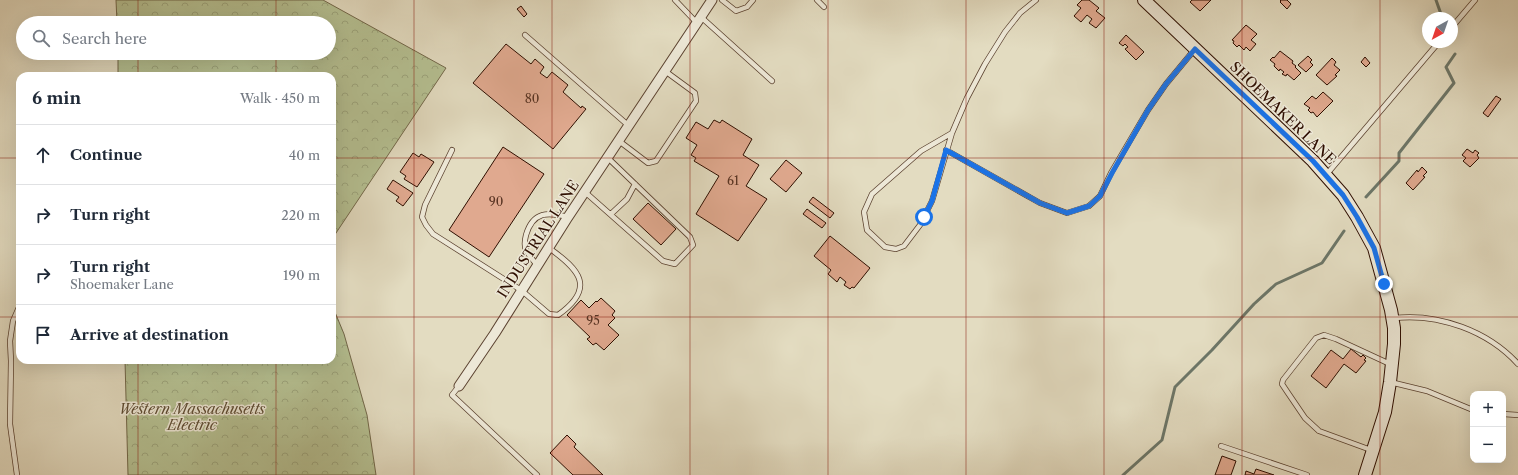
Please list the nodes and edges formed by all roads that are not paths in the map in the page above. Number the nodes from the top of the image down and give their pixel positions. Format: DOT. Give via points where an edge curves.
graph roads {
  1 [pos="712,0"];
  2 [pos="722,0"];
  3 [pos="753,0"];
  4 [pos="817,0"];
  5 [pos="1036,0"];
  6 [pos="1144,0"];
  7 [pos="1475,0"];
  8 [pos="677,1"];
  9 [pos="824,7"];
  10 [pos="699,20"];
  11 [pos="1458,20"];
  12 [pos="525,34"];
  13 [pos="1434,48"];
  14 [pos="1195,49"];
  15 [pos="665,71"];
  16 [pos="772,81"];
  17 [pos="629,126"];
  18 [pos="952,133"];
  19 [pos="619,141"];
  20 [pos="452,150"];
  21 [pos="946,150"];
  22 [pos="608,158"];
  23 [pos="1326,175"];
  24 [pos="635,184"];
  25 [pos="585,192"];
  26 [pos="611,214"];
  27 [pos="569,217"];
  28 [pos="549,248"];
  29 [pos="537,265"];
  30 [pos="522,290"];
  31 [pos="16,314"];
  32 [pos="1392,319"];
  33 [pos="1518,364"];
  34 [pos="1392,365"];
  35 [pos="1390,382"];
  36 [pos="458,386"];
  37 [pos="1470,409"];
  38 [pos="1506,414"];
  39 [pos="1518,415"];
  40 [pos="1221,446"];
  41 [pos="1373,451"];
  42 [pos="17,475"];
  43 [pos="537,475"];
  44 [pos="1307,475"];
  45 [pos="1365,475"];
  1 -- 10 [label="street, INDUSTRIAL LANE"];
  2 -- 3 [label="lane" via="736,11 747,7"];
  4 -- 9 [label="lane"];
  5 -- 18 [label="lane" via="1015,19 995,48 967,98"];
  6 -- 14 [label="street, SHOEMAKER LANE"];
  7 -- 11 [label="lane"];
  8 -- 10 [label="lane"];
  10 -- 15 [label="street, INDUSTRIAL LANE"];
  10 -- 16 [label="lane"];
  12 -- 17 [label="lane"];
  13 -- 23 [label="lane"];
  14 -- 21 [label="lane" via="1148,110 1100,196 1089,206 1067,213 1040,203"];
  14 -- 23 [label="street, SHOEMAKER LANE"];
  15 -- 17 [label="street, INDUSTRIAL LANE"];
  15 -- 19 [label="lane" via="695,93 696,101 656,161 648,163"];
  17 -- 19 [label="street, INDUSTRIAL LANE"];
  18 -- 21 [label="lane"];
  18 -- 21 [label="lane" via="921,151 872,194 864,212 867,230 884,247 896,250 904,246 920,225 932,201"];
  19 -- 22 [label="street, INDUSTRIAL LANE"];
  20 -- 30 [label="lane" via="426,205 422,217 426,225 433,234"];
  22 -- 24 [label="lane"];
  22 -- 25 [label="street, INDUSTRIAL LANE"];
  23 -- 32 [label="street, SHOEMAKER LANE" via="1343,195 1374,248"];
  24 -- 26 [label="lane" via="628,199"];
  24 -- 26 [label="lane" via="690,237 693,246 675,264 663,260"];
  25 -- 26 [label="lane"];
  25 -- 27 [label="street, INDUSTRIAL LANE"];
  27 -- 28 [label="street, INDUSTRIAL LANE"];
  27 -- 29 [label="lane" via="551,213 540,215 532,221 527,230 526,250"];
  28 -- 29 [label="street, INDUSTRIAL LANE"];
  28 -- 30 [label="lane" via="573,269 581,282 581,292 568,308 558,315 549,314"];
  29 -- 30 [label="street, INDUSTRIAL LANE"];
  30 -- 36 [label="street, INDUSTRIAL LANE"];
  31 -- 42 [label="lane" via="10,341 10,424"];
  32 -- 33 [label="lane" via="1423,318 1465,328 1477,333"];
  32 -- 34 [label="street, SHOEMAKER LANE"];
  34 -- 35 [label="street, SHOEMAKER LANE"];
  34 -- 41 [label="lane" via="1324,335 1316,338 1282,384 1305,418 1320,431"];
  35 -- 37 [label="lane" via="1427,391"];
  35 -- 41 [label="street, SHOEMAKER LANE" via="1385,412"];
  36 -- 43 [label="lane, INDUSTRIAL LANE" via="452,395"];
  38 -- 39 [label="lane"];
  40 -- 44 [label="lane"];
  41 -- 45 [label="street, SHOEMAKER LANE"];
}
